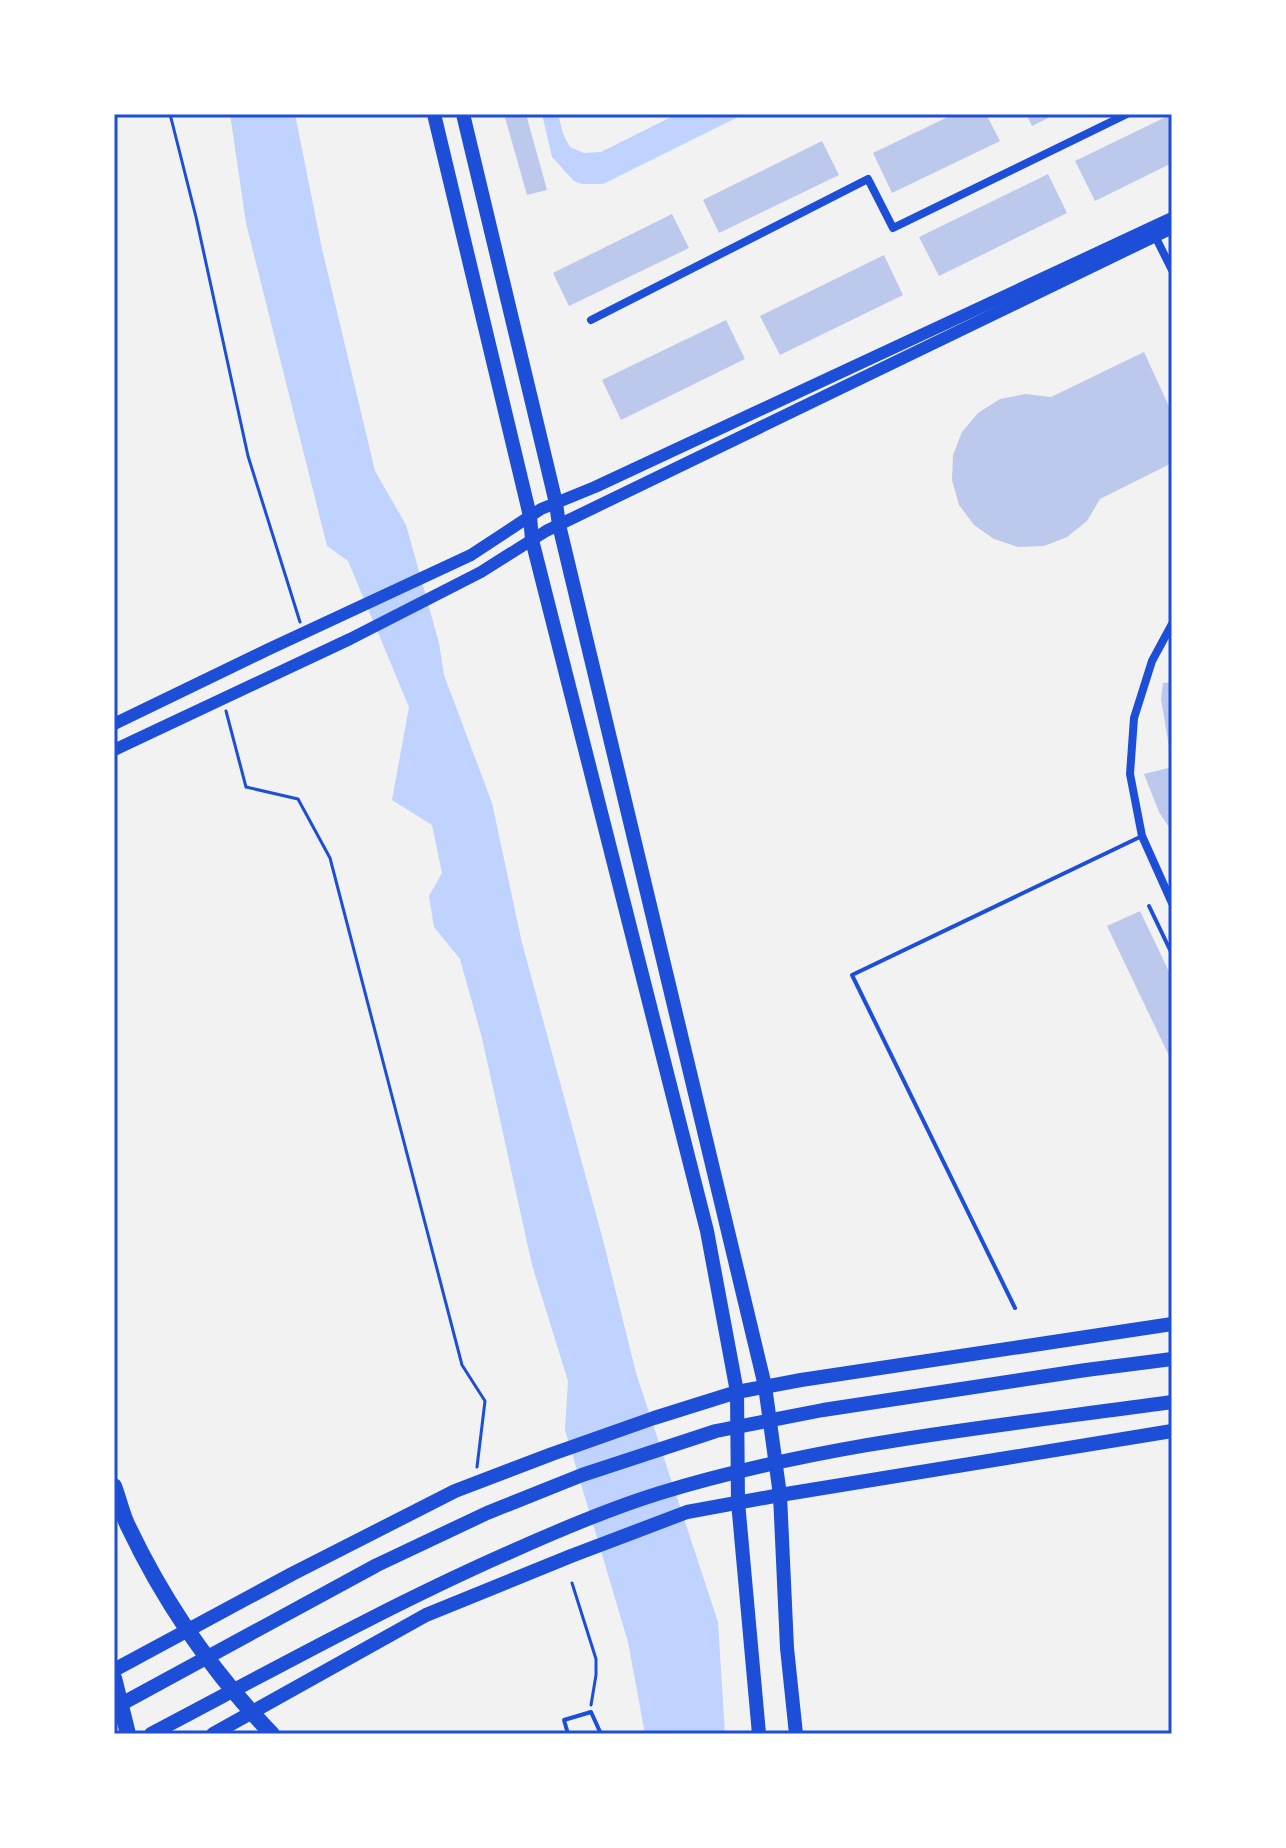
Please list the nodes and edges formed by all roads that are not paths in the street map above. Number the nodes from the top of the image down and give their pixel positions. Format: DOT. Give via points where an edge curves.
graph roads {
  1 [pos="434,114"];
  2 [pos="463,114"];
  3 [pos="1127,114"];
  4 [pos="1172,218"];
  5 [pos="1172,228"];
  6 [pos="1155,236"];
  7 [pos="1172,270"];
  8 [pos="591,320"];
  9 [pos="556,503"];
  10 [pos="530,516"];
  11 [pos="559,525"];
  12 [pos="532,540"];
  13 [pos="1172,624"];
  14 [pos="114,724"];
  15 [pos="114,750"];
  16 [pos="1142,836"];
  17 [pos="1172,903"];
  18 [pos="1149,906"];
  19 [pos="1172,954"];
  20 [pos="1015,1308"];
  21 [pos="1172,1324"];
  22 [pos="1172,1359"];
  23 [pos="765,1386"];
  24 [pos="737,1392"];
  25 [pos="1172,1402"];
  26 [pos="1172,1431"];
  27 [pos="114,1486"];
  28 [pos="780,1495"];
  29 [pos="738,1502"];
  30 [pos="114,1670"];
  31 [pos="114,1678"];
  32 [pos="114,1708"];
  33 [pos="128,1734"];
  34 [pos="151,1734"];
  35 [pos="213,1734"];
  36 [pos="272,1734"];
  37 [pos="568,1734"];
  38 [pos="601,1734"];
  39 [pos="759,1734"];
  40 [pos="796,1734"];
  1 -- 10 [label="main road"];
  2 -- 9 [label="main road"];
  3 -- 8 [label="street" via="893,228 868,179"];
  4 -- 9 [label="main road"];
  5 -- 6 [label="main road"];
  6 -- 7 [label="street"];
  6 -- 11 [label="main road"];
  9 -- 10 [label="main road"];
  9 -- 11 [label="main road"];
  10 -- 12 [label="main road"];
  10 -- 14 [label="main road" via="471,555"];
  11 -- 12 [label="main road"];
  11 -- 23 [label="main road"];
  12 -- 15 [label="main road" via="350,639"];
  12 -- 24 [label="main road" via="707,1231"];
  13 -- 16 [label="street" via="1152,661 1134,718 1130,774"];
  16 -- 17 [label="street"];
  16 -- 20 [label="lane" via="852,975"];
  18 -- 19 [label="lane"];
  21 -- 23 [label="main road"];
  22 -- 32 [label="main road" via="823,1410 716,1431 582,1475 377,1565"];
  23 -- 24 [label="main road"];
  23 -- 28 [label="main road"];
  24 -- 29 [label="main road"];
  24 -- 30 [label="main road" via="455,1491"];
  25 -- 34 [label="main road" via="832,1451 672,1489 441,1582"];
  26 -- 28 [label="main road"];
  27 -- 36 [label="highway" via="127,1525 192,1636"];
  28 -- 29 [label="main road"];
  28 -- 40 [label="main road"];
  29 -- 35 [label="main road" via="687,1512 426,1615"];
  29 -- 39 [label="main road"];
  31 -- 33 [label="highway"];
  37 -- 38 [label="lane" via="564,1720 591,1712"];
}
